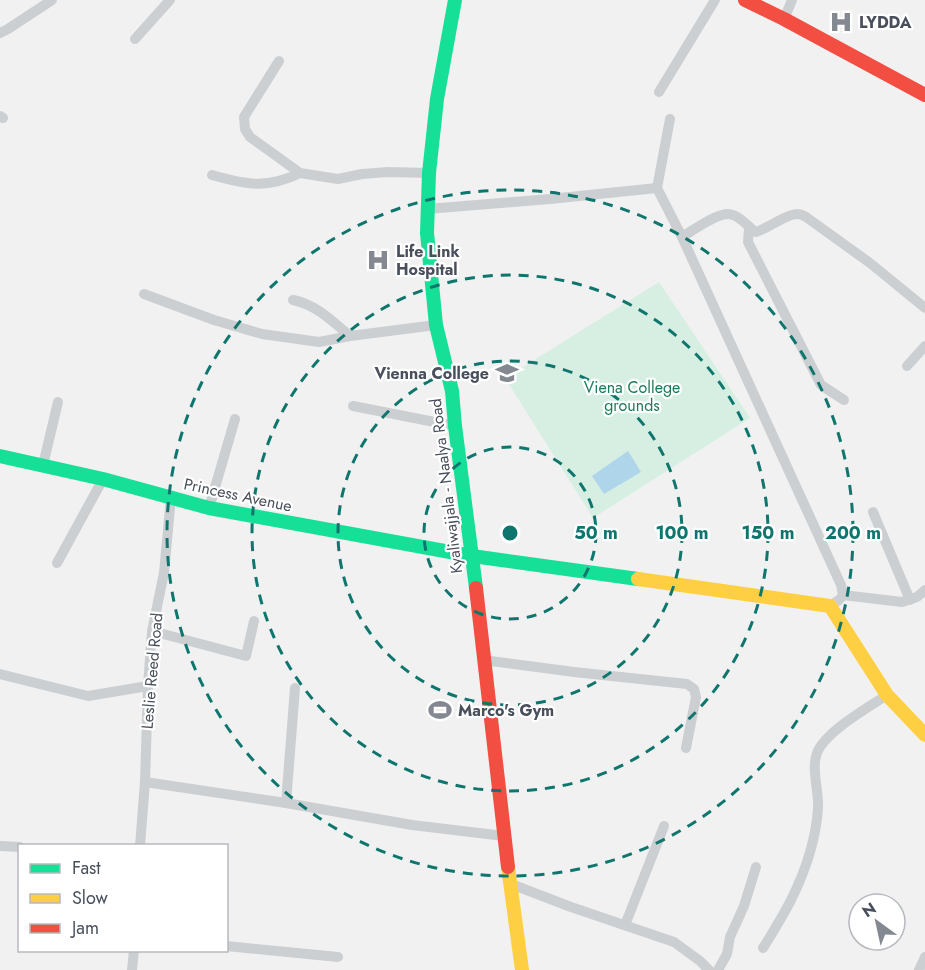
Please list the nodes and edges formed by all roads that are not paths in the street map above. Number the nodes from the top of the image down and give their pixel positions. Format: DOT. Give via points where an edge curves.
graph roads {
  1 [pos="52,0"];
  2 [pos="170,0"];
  3 [pos="455,0"];
  4 [pos="715,0"];
  5 [pos="745,0"];
  6 [pos="792,0"];
  7 [pos="784,19"];
  8 [pos="0,33"];
  9 [pos="135,39"];
  10 [pos="279,61"];
  11 [pos="659,92"];
  12 [pos="925,94"];
  13 [pos="670,119"];
  14 [pos="300,173"];
  15 [pos="429,173"];
  16 [pos="212,175"];
  17 [pos="657,188"];
  18 [pos="428,209"];
  19 [pos="749,228"];
  20 [pos="682,237"];
  21 [pos="144,294"];
  22 [pos="293,300"];
  23 [pos="925,308"];
  24 [pos="436,325"];
  25 [pos="350,336"];
  26 [pos="925,346"];
  27 [pos="907,366"];
  28 [pos="844,400"];
  29 [pos="58,402"];
  30 [pos="353,406"];
  31 [pos="235,419"];
  32 [pos="455,426"];
  33 [pos="0,456"];
  34 [pos="43,465"];
  35 [pos="104,479"];
  36 [pos="171,497"];
  37 [pos="210,507"];
  38 [pos="873,512"];
  39 [pos="471,556"];
  40 [pos="57,563"];
  41 [pos="925,590"];
  42 [pos="843,595"];
  43 [pos="910,600"];
  44 [pos="830,606"];
  45 [pos="254,621"];
  46 [pos="152,631"];
  47 [pos="483,660"];
  48 [pos="0,674"];
  49 [pos="148,686"];
  50 [pos="295,688"];
  51 [pos="887,695"];
  52 [pos="925,735"];
  53 [pos="686,748"];
  54 [pos="145,782"];
  55 [pos="286,803"];
  56 [pos="664,826"];
  57 [pos="504,836"];
  58 [pos="140,844"];
  59 [pos="0,846"];
  60 [pos="18,848"];
  61 [pos="756,867"];
  62 [pos="511,884"];
  63 [pos="625,926"];
  64 [pos="228,946"];
  65 [pos="763,948"];
  66 [pos="134,952"];
  67 [pos="338,957"];
  68 [pos="925,957"];
  69 [pos="132,970"];
  70 [pos="522,970"];
  71 [pos="709,970"];
  72 [pos="718,970"];
  73 [pos="919,970"];
  1 -- 8 [label="street"];
  2 -- 9 [label="street"];
  3 -- 15 [label="main road, Kyaliwajjala - Naalya Road" via="437,99"];
  4 -- 11 [label="street"];
  5 -- 7 [label="main road"];
  6 -- 7 [label="street"];
  7 -- 12 [label="main road"];
  10 -- 14 [label="street" via="244,117 245,129"];
  13 -- 17 [label="street"];
  14 -- 15 [label="street" via="338,178"];
  14 -- 16 [label="street" via="266,184 241,183"];
  15 -- 18 [label="main road, Kyaliwajjala - Naalya Road"];
  17 -- 18 [label="street"];
  17 -- 20 [label="street"];
  18 -- 24 [label="main road, Kyaliwajjala - Naalya Road"];
  19 -- 20 [label="street" via="727,213"];
  19 -- 23 [label="street" via="756,232 799,213"];
  19 -- 28 [label="street" via="748,242 820,385"];
  20 -- 42 [label="street"];
  21 -- 25 [label="street" via="262,334 319,342"];
  22 -- 25 [label="street" via="321,311"];
  24 -- 25 [label="street"];
  24 -- 32 [label="main road, Kyaliwajjala - Naalya Road" via="452,391"];
  26 -- 27 [label="street"];
  29 -- 34 [label="street"];
  30 -- 32 [label="street"];
  31 -- 37 [label="street"];
  32 -- 39 [label="main road, Kyaliwajjala - Naalya Road"];
  33 -- 34 [label="main road, Princess Avenue"];
  34 -- 35 [label="main road, Princess Avenue"];
  35 -- 36 [label="main road, Princess Avenue"];
  35 -- 40 [label="street"];
  36 -- 37 [label="main road, Princess Avenue"];
  36 -- 46 [label="street, Leslie Reed Road" via="164,573"];
  37 -- 39 [label="main road, Princess Avenue"];
  38 -- 43 [label="street"];
  39 -- 44 [label="main road, Princess Avenue"];
  39 -- 47 [label="main road, Kyaliwajjala - Naalya Road"];
  41 -- 43 [label="street"];
  42 -- 43 [label="street"];
  42 -- 44 [label="street"];
  44 -- 51 [label="main road"];
  45 -- 46 [label="street" via="246,656"];
  46 -- 49 [label="street, Leslie Reed Road"];
  47 -- 53 [label="street" via="687,684 696,697"];
  47 -- 57 [label="main road, Kyaliwajjala - Naalya Road"];
  48 -- 49 [label="street" via="88,696"];
  49 -- 54 [label="street, Leslie Reed Road"];
  50 -- 55 [label="street"];
  51 -- 52 [label="main road"];
  51 -- 65 [label="street" via="826,739 817,752 814,763 818,807 811,846 791,900"];
  54 -- 55 [label="street"];
  54 -- 58 [label="street, Leslie Reed Road"];
  55 -- 57 [label="street"];
  56 -- 63 [label="street"];
  57 -- 62 [label="main road, Kyaliwajjala - Naalya Road"];
  59 -- 60 [label="street"];
  61 -- 72 [label="street"];
  62 -- 63 [label="street"];
  62 -- 70 [label="main road, Kyaliwajjala - Naalya Road"];
  63 -- 71 [label="street" via="674,942"];
  64 -- 67 [label="street"];
  66 -- 69 [label="street"];
  68 -- 73 [label="street"];
}
